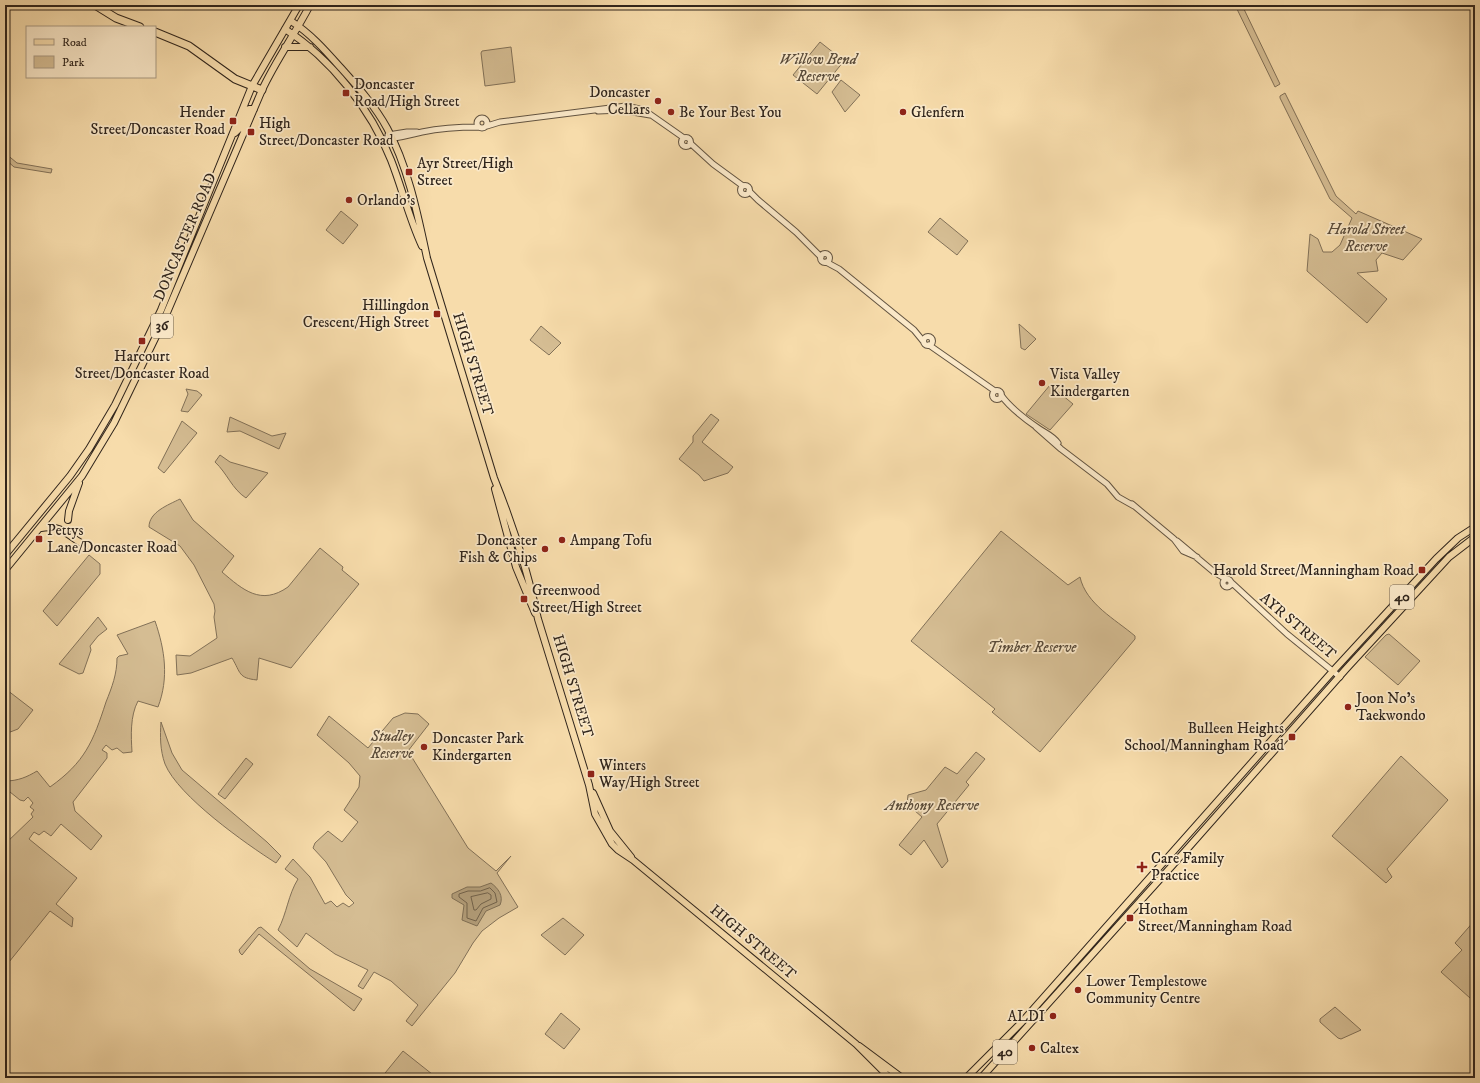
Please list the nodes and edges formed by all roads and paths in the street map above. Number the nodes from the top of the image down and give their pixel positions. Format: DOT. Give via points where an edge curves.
graph roads {
  1 [pos="94,5"];
  2 [pos="299,5"];
  3 [pos="310,5"];
  4 [pos="306,14"];
  5 [pos="291,21"];
  6 [pos="137,26"];
  7 [pos="299,26"];
  8 [pos="285,29"];
  9 [pos="156,32"];
  10 [pos="294,35"];
  11 [pos="310,35"];
  12 [pos="286,47"];
  13 [pos="310,47"];
  14 [pos="252,86"];
  15 [pos="262,90"];
  16 [pos="254,109"];
  17 [pos="487,123"];
  18 [pos="478,125"];
  19 [pos="233,135"];
  20 [pos="391,137"];
  21 [pos="382,139"];
  22 [pos="742,188"];
  23 [pos="747,193"];
  24 [pos="427,258"];
  25 [pos="914,330"];
  26 [pos="930,338"];
  27 [pos="923,341"];
  28 [pos="929,345"];
  29 [pos="943,355"];
  30 [pos="82,476"];
  31 [pos="45,506"];
  32 [pos="55,509"];
  33 [pos="51,515"];
  34 [pos="68,520"];
  35 [pos="1475,527"];
  36 [pos="40,528"];
  37 [pos="1475,537"];
  38 [pos="89,546"];
  39 [pos="5,556"];
  40 [pos="5,570"];
  41 [pos="1333,671"];
  42 [pos="1340,677"];
  43 [pos="856,1044"];
  44 [pos="890,1078"];
  45 [pos="902,1078"];
  46 [pos="966,1078"];
  47 [pos="981,1078"];
  1 -- 6 [label="highway" via="116,18"];
  2 -- 5 [label="main road, DONCASTER ROAD / 36"];
  3 -- 4 [label="main road, DONCASTER ROAD / 36"];
  4 -- 7 [label="main road, DONCASTER ROAD / 36"];
  4 -- 11 [label="main road" via="306,26"];
  5 -- 7 [label="main road, HIGH STREET"];
  5 -- 8 [label="main road, DONCASTER ROAD / 36"];
  7 -- 10 [label="main road, DONCASTER ROAD / 36"];
  7 -- 11 [label="main road, HIGH STREET"];
  8 -- 10 [label="main road, HIGH STREET"];
  8 -- 14 [label="main road, DONCASTER ROAD / 36"];
  9 -- 14 [label="highway" via="189,46 230,76"];
  10 -- 12 [label="main road, DONCASTER ROAD / 36"];
  10 -- 13 [label="main road, HIGH STREET"];
  11 -- 20 [label="main road, HIGH STREET" via="368,100"];
  12 -- 13 [label="main road"];
  12 -- 15 [label="main road, DONCASTER ROAD / 36" via="274,64"];
  13 -- 21 [label="main road, HIGH STREET" via="364,108"];
  14 -- 15 [label="highway"];
  14 -- 19 [label="main road, DONCASTER ROAD / 36"];
  15 -- 16 [label="main road, DONCASTER ROAD / 36"];
  16 -- 19 [label="main road" via="249,109 242,126"];
  16 -- 30 [label="main road, DONCASTER ROAD / 36" via="163,322 114,423"];
  17 -- 18 [label="street" via="483,129"];
  17 -- 18 [label="street" via="482,118"];
  17 -- 22 [label="street" via="615,106 644,110 683,140 689,139 688,145"];
  18 -- 20 [label="street"];
  19 -- 31 [label="main road, DONCASTER ROAD / 36" via="161,310 115,405 89,449"];
  20 -- 21 [label="street"];
  20 -- 24 [label="main road, HIGH STREET" via="412,195"];
  21 -- 24 [label="main road, HIGH STREET"];
  22 -- 23 [label="street" via="742,194"];
  22 -- 23 [label="street" via="748,187"];
  23 -- 25 [label="street" via="823,256 822,261 828,260"];
  24 -- 43 [label="main road, HIGH STREET" via="494,478 499,508 516,566 538,619 589,785 594,810 603,830 618,850"];
  25 -- 26 [label="street"];
  25 -- 27 [label="street"];
  26 -- 27 [label="street"];
  26 -- 28 [label="street"];
  26 -- 29 [label="street"];
  27 -- 28 [label="street" via="925,345"];
  28 -- 29 [label="street"];
  29 -- 41 [label="street, AYR STREET" via="985,385 994,393 994,398 1000,397 1062,450 1107,484 1118,497 1134,506 1181,543 1225,581 1225,586 1230,585"];
  30 -- 32 [label="main road, DONCASTER ROAD / 36"];
  30 -- 34 [label="main road"];
  31 -- 32 [label="main road"];
  31 -- 33 [label="main road"];
  31 -- 39 [label="main road, DONCASTER ROAD / 36"];
  32 -- 33 [label="main road, DONCASTER ROAD / 36"];
  33 -- 36 [label="main road, DONCASTER ROAD / 36"];
  35 -- 41 [label="main road, 40" via="1444,551"];
  36 -- 38 [label="main road" via="49,526 66,532"];
  36 -- 40 [label="main road, DONCASTER ROAD / 36"];
  37 -- 42 [label="main road, 40" via="1442,565"];
  41 -- 42 [label="street, AYR STREET"];
  41 -- 46 [label="main road, 40" via="1021,1023"];
  42 -- 47 [label="main road, 40"];
  43 -- 44 [label="main road, HIGH STREET"];
  43 -- 45 [label="main road, HIGH STREET"];
}
